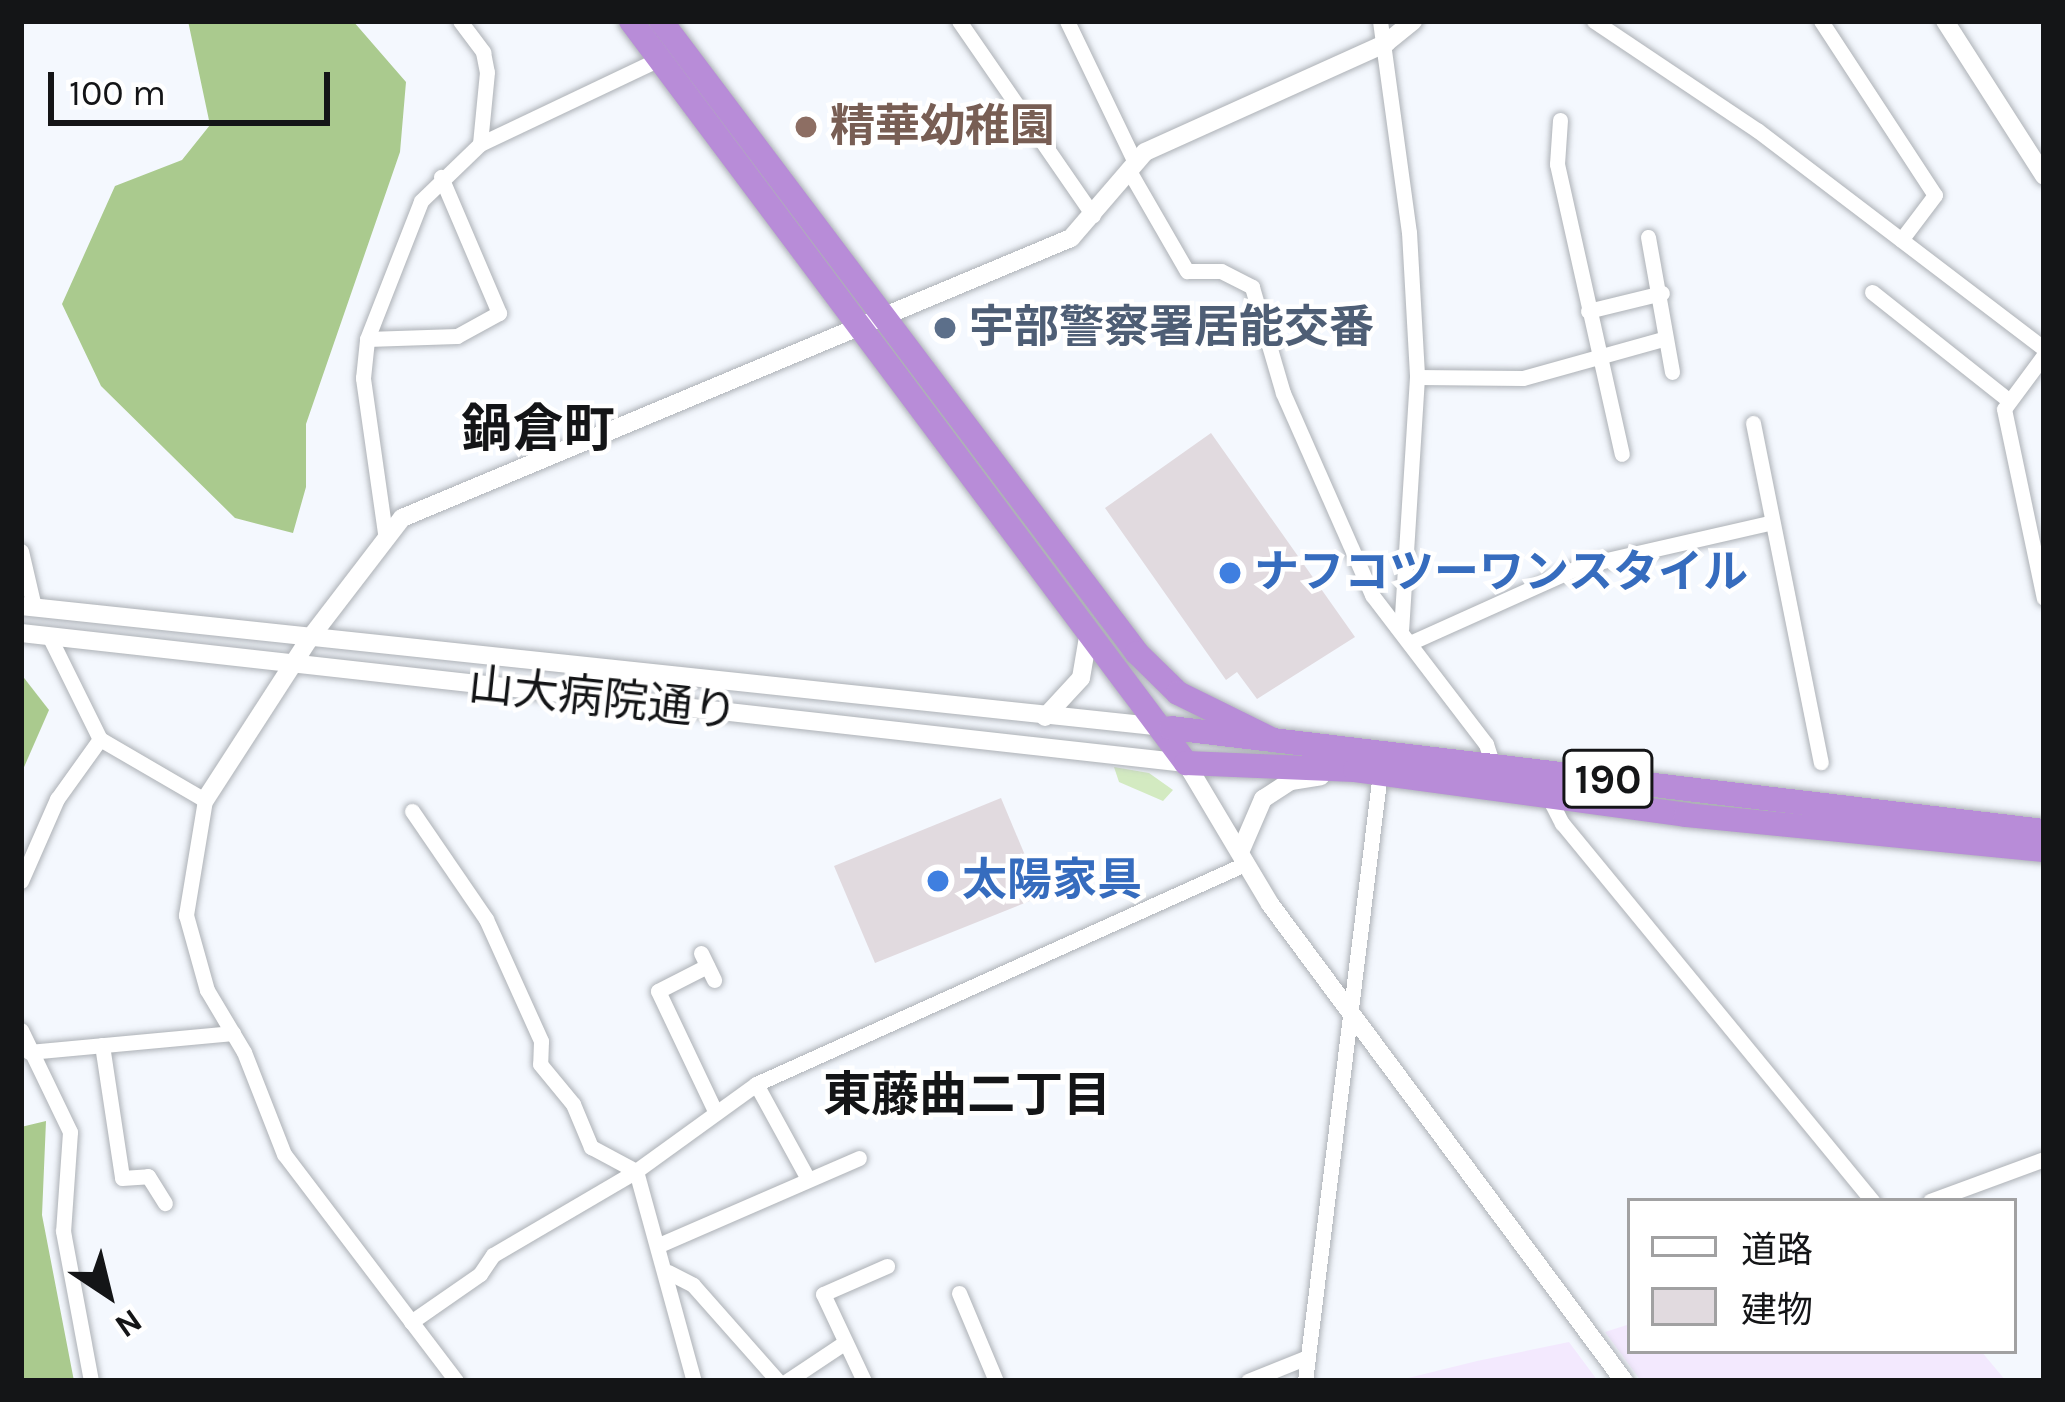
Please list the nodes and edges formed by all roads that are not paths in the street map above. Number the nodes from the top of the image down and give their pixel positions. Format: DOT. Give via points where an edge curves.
graph roads {
  1 [pos="460,21"];
  2 [pos="631,21"];
  3 [pos="661,21"];
  4 [pos="959,21"];
  5 [pos="1067,21"];
  6 [pos="1380,21"];
  7 [pos="1413,21"];
  8 [pos="1594,21"];
  9 [pos="1821,21"];
  10 [pos="1945,21"];
  11 [pos="476,29"];
  12 [pos="1386,43"];
  13 [pos="659,59"];
  14 [pos="1560,121"];
  15 [pos="481,144"];
  16 [pos="1131,165"];
  17 [pos="2044,176"];
  18 [pos="441,177"];
  19 [pos="1093,215"];
  20 [pos="1648,237"];
  21 [pos="1901,240"];
  22 [pos="1872,292"];
  23 [pos="1662,293"];
  24 [pos="1588,311"];
  25 [pos="880,316"];
  26 [pos="855,326"];
  27 [pos="1666,338"];
  28 [pos="367,339"];
  29 [pos="2044,352"];
  30 [pos="1597,357"];
  31 [pos="1672,372"];
  32 [pos="1417,376"];
  33 [pos="2007,399"];
  34 [pos="1753,423"];
  35 [pos="1622,454"];
  36 [pos="1006,484"];
  37 [pos="1769,523"];
  38 [pos="385,533"];
  39 [pos="21,551"];
  40 [pos="2044,598"];
  41 [pos="28,606"];
  42 [pos="21,633"];
  43 [pos="1406,635"];
  44 [pos="49,636"];
  45 [pos="1088,637"];
  46 [pos="310,638"];
  47 [pos="291,667"];
  48 [pos="1045,717"];
  49 [pos="1163,727"];
  50 [pos="100,739"];
  51 [pos="1273,740"];
  52 [pos="1821,761"];
  53 [pos="1186,763"];
  54 [pos="1493,765"];
  55 [pos="1367,772"];
  56 [pos="1547,794"];
  57 [pos="206,800"];
  58 [pos="412,811"];
  59 [pos="2044,831"];
  60 [pos="2044,850"];
  61 [pos="1244,857"];
  62 [pos="21,881"];
  63 [pos="707,966"];
  64 [pos="1351,1011"];
  65 [pos="21,1030"];
  66 [pos="233,1034"];
  67 [pos="102,1045"];
  68 [pos="28,1052"];
  69 [pos="756,1084"];
  70 [pos="715,1112"];
  71 [pos="859,1158"];
  72 [pos="2044,1159"];
  73 [pos="636,1171"];
  74 [pos="808,1178"];
  75 [pos="1870,1198"];
  76 [pos="1938,1198"];
  77 [pos="165,1203"];
  78 [pos="659,1245"];
  79 [pos="887,1266"];
  80 [pos="668,1272"];
  81 [pos="959,1293"];
  82 [pos="411,1322"];
  83 [pos="844,1343"];
  84 [pos="1305,1358"];
  85 [pos="91,1381"];
  86 [pos="456,1381"];
  87 [pos="694,1381"];
  88 [pos="778,1381"];
  89 [pos="788,1381"];
  90 [pos="864,1381"];
  91 [pos="996,1381"];
  92 [pos="1248,1381"];
  93 [pos="1305,1381"];
  94 [pos="1624,1381"];
  1 -- 11 [label="street"];
  2 -- 13 [label="highway, 190"];
  3 -- 25 [label="highway, 190"];
  4 -- 19 [label="street"];
  5 -- 16 [label="street"];
  6 -- 12 [label="street"];
  7 -- 12 [label="street"];
  8 -- 21 [label="street"];
  9 -- 21 [label="street" via="1935,195"];
  10 -- 17 [label="street"];
  11 -- 15 [label="street" via="487,72"];
  12 -- 16 [label="street"];
  12 -- 32 [label="street"];
  13 -- 15 [label="street"];
  13 -- 26 [label="highway, 190"];
  14 -- 24 [label="street" via="1557,164"];
  15 -- 18 [label="street"];
  16 -- 19 [label="street"];
  16 -- 43 [label="street" via="1187,271 1221,272 1252,287 1283,393 1372,595"];
  18 -- 28 [label="street" via="389,271"];
  18 -- 28 [label="street" via="499,313 457,336"];
  19 -- 25 [label="street" via="1058,244"];
  20 -- 23 [label="street"];
  21 -- 29 [label="street"];
  22 -- 33 [label="street"];
  23 -- 24 [label="street"];
  23 -- 27 [label="street"];
  24 -- 30 [label="street"];
  25 -- 26 [label="street"];
  25 -- 36 [label="highway, 190"];
  26 -- 38 [label="street" via="440,498"];
  26 -- 45 [label="highway, 190"];
  27 -- 30 [label="street"];
  27 -- 31 [label="street"];
  28 -- 38 [label="street" via="365,398"];
  29 -- 33 [label="street"];
  30 -- 32 [label="street" via="1523,377"];
  30 -- 35 [label="street"];
  32 -- 43 [label="street"];
  33 -- 40 [label="street"];
  34 -- 37 [label="street"];
  36 -- 49 [label="highway, 190"];
  36 -- 51 [label="highway, 190" via="1158,676 1213,714"];
  37 -- 43 [label="street" via="1581,566"];
  37 -- 52 [label="street"];
  38 -- 46 [label="street"];
  39 -- 41 [label="street"];
  41 -- 46 [label="street, 山大病院通り"];
  42 -- 44 [label="street, 山大病院通り"];
  43 -- 54 [label="street"];
  44 -- 47 [label="street, 山大病院通り"];
  44 -- 50 [label="street"];
  45 -- 48 [label="street" via="1082,678"];
  45 -- 49 [label="highway, 190"];
  46 -- 47 [label="street"];
  46 -- 48 [label="street, 山大病院通り"];
  47 -- 53 [label="street, 山大病院通り"];
  47 -- 57 [label="street"];
  48 -- 49 [label="street, 山大病院通り"];
  49 -- 51 [label="highway, 190"];
  49 -- 53 [label="highway, 190"];
  50 -- 57 [label="street"];
  50 -- 62 [label="street" via="57,799"];
  51 -- 54 [label="highway, 190"];
  53 -- 55 [label="highway, 190"];
  53 -- 61 [label="street"];
  54 -- 59 [label="highway, 190"];
  55 -- 56 [label="highway, 190"];
  55 -- 61 [label="street" via="1276,788 1251,818"];
  55 -- 64 [label="street"];
  56 -- 60 [label="highway, 190"];
  56 -- 75 [label="street" via="1562,823"];
  57 -- 66 [label="street" via="185,914 207,991"];
  58 -- 73 [label="street" via="486,919 542,1041 540,1064 573,1104 591,1147"];
  61 -- 64 [label="street"];
  61 -- 69 [label="street"];
  63 -- 70 [label="street" via="658,991"];
  64 -- 84 [label="street"];
  64 -- 94 [label="street"];
  65 -- 68 [label="street"];
  66 -- 67 [label="street"];
  66 -- 82 [label="street" via="284,1154"];
  67 -- 68 [label="street"];
  67 -- 77 [label="street" via="122,1178 148,1175"];
  68 -- 85 [label="street" via="70,1132 62,1231"];
  69 -- 70 [label="street"];
  69 -- 74 [label="street"];
  70 -- 73 [label="street"];
  71 -- 74 [label="street"];
  72 -- 76 [label="street"];
  73 -- 78 [label="street"];
  73 -- 82 [label="street" via="494,1255"];
  74 -- 78 [label="street"];
  78 -- 80 [label="street"];
  79 -- 83 [label="street" via="824,1294"];
  80 -- 87 [label="street"];
  80 -- 88 [label="street" via="693,1285"];
  81 -- 91 [label="street"];
  82 -- 86 [label="street"];
  83 -- 89 [label="street"];
  83 -- 90 [label="street"];
  84 -- 92 [label="street"];
  84 -- 93 [label="street"];
}
